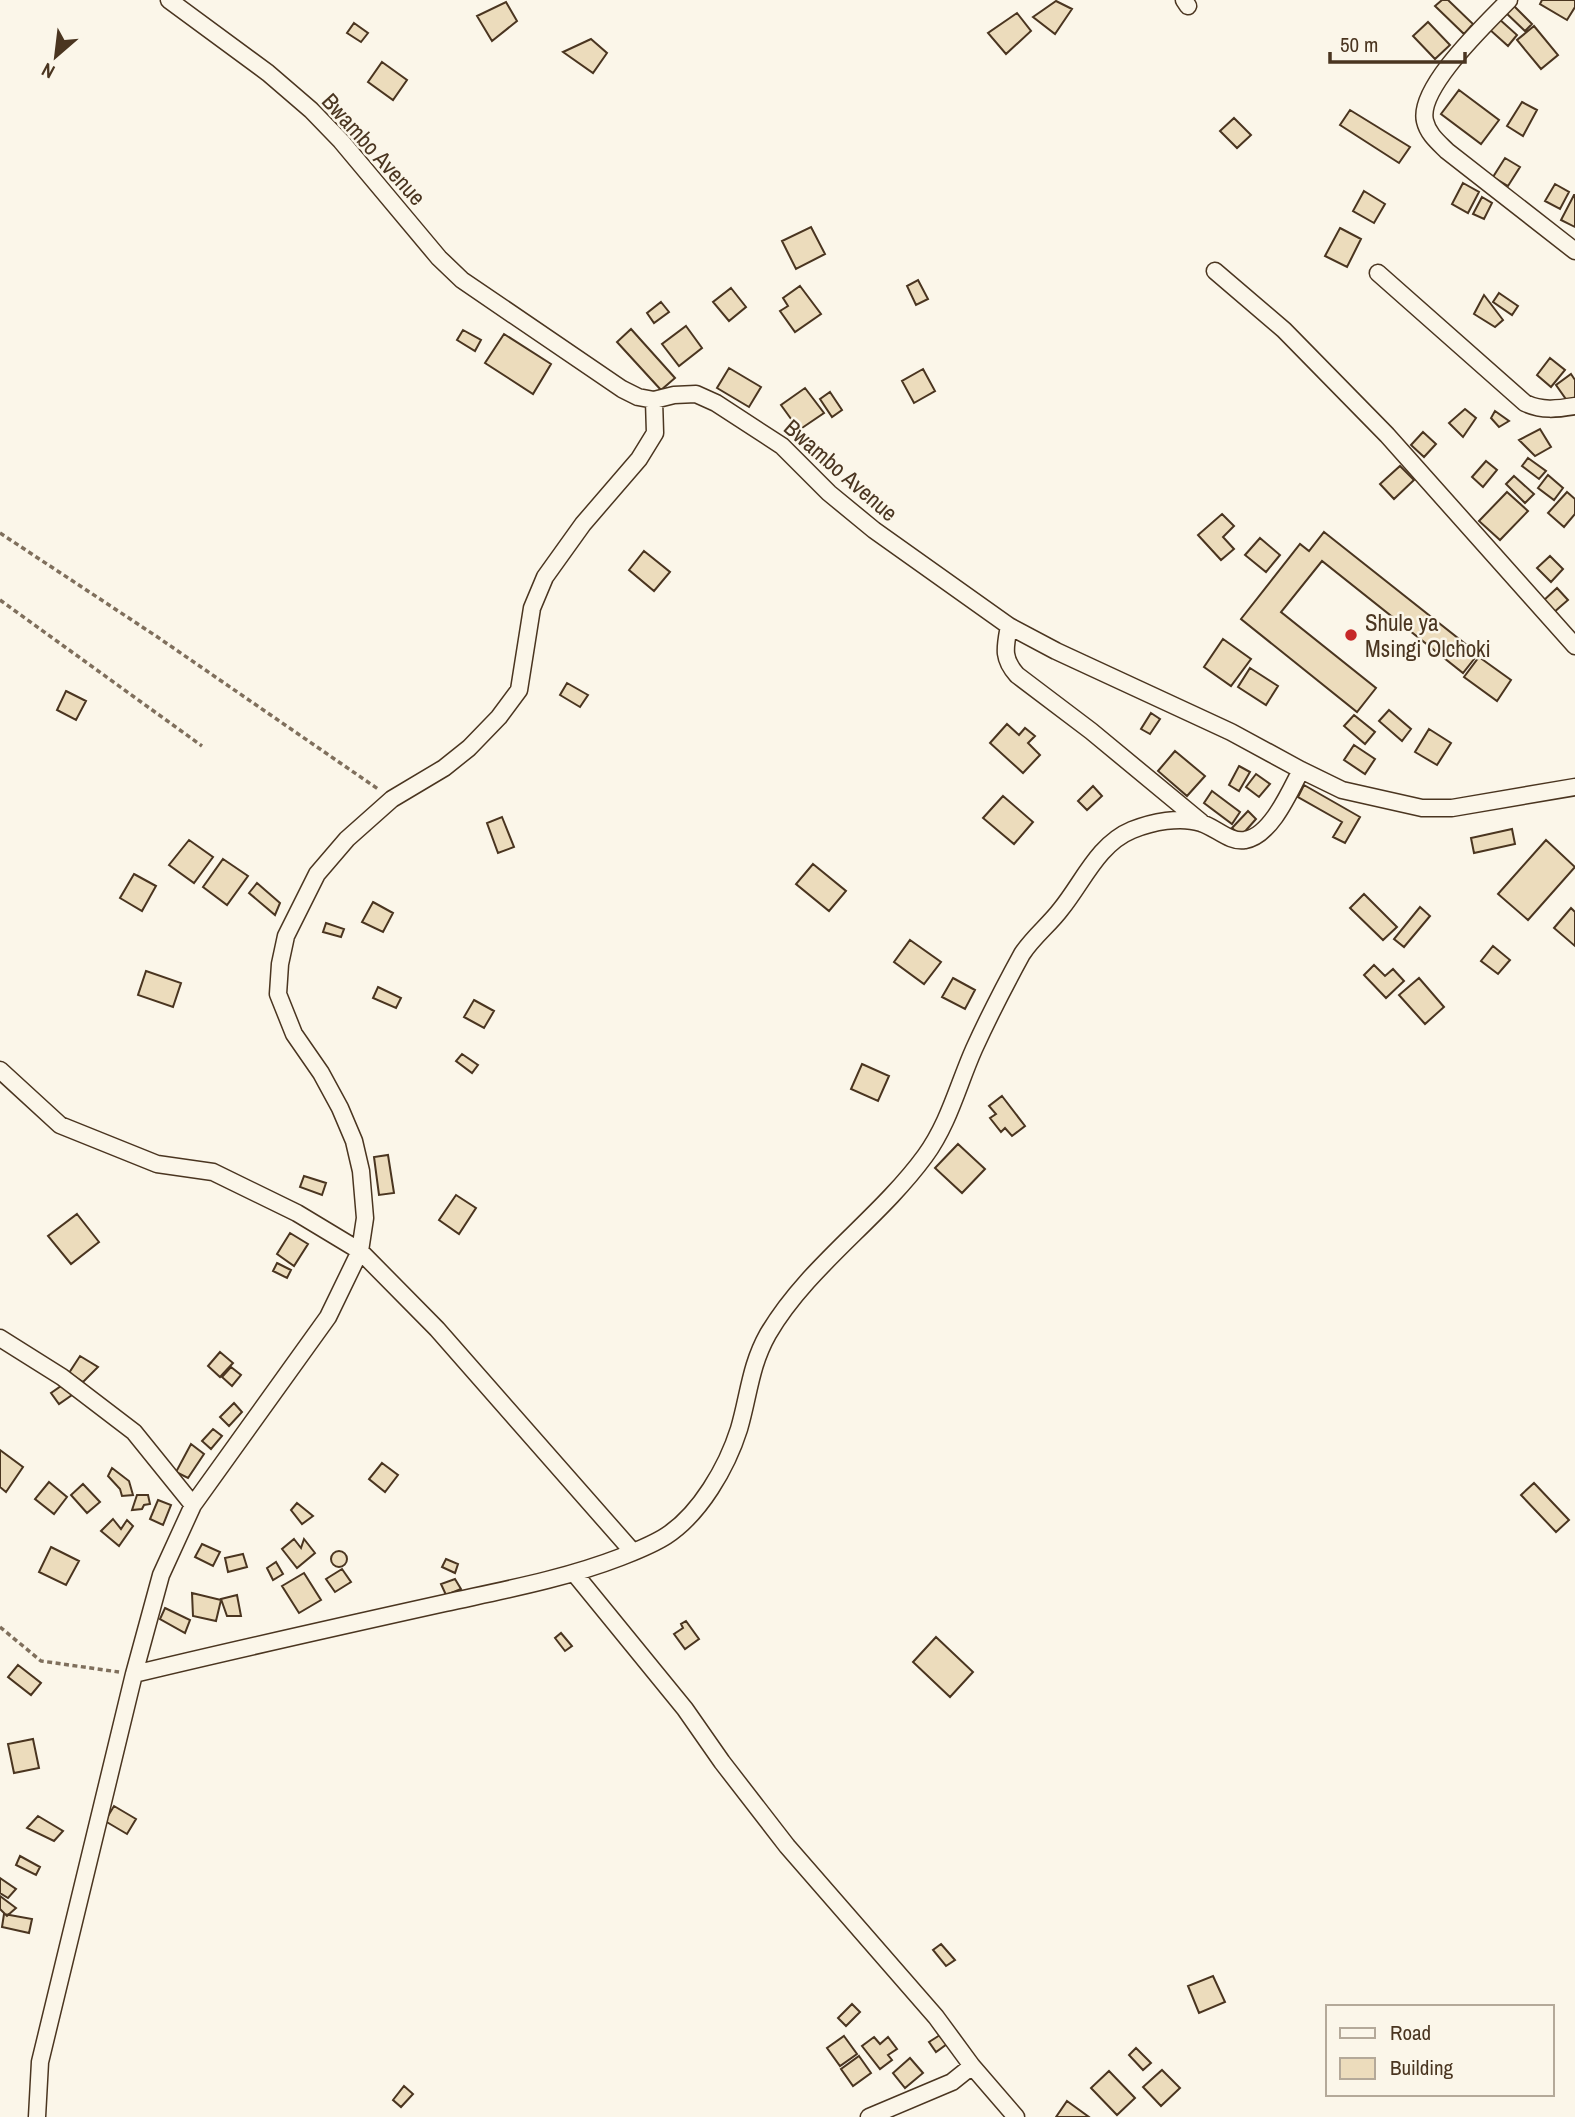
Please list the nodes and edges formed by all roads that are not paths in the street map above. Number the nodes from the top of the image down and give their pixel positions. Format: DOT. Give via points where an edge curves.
graph roads {
  1 [pos="169,0"];
  2 [pos="1509,0"];
  3 [pos="1575,251"];
  4 [pos="1215,271"];
  5 [pos="1378,273"];
  6 [pos="653,400"];
  7 [pos="1575,406"];
  8 [pos="1009,626"];
  9 [pos="1575,646"];
  10 [pos="1301,771"];
  11 [pos="1575,787"];
  12 [pos="1203,823"];
  13 [pos="0,1070"];
  14 [pos="360,1251"];
  15 [pos="0,1338"];
  16 [pos="194,1505"];
  17 [pos="633,1552"];
  18 [pos="574,1573"];
  19 [pos="135,1674"];
  20 [pos="972,2066"];
  21 [pos="37,2117"];
  22 [pos="869,2117"];
  23 [pos="1016,2117"];
  1 -- 6 [label="street, Bwambo Avenue" via="312,110 462,280 622,389"];
  2 -- 3 [label="street" via="1434,86 1424,119 1430,134 1447,150"];
  4 -- 9 [label="street" via="1284,330 1387,435"];
  5 -- 7 [label="street" via="1525,403 1546,409"];
  6 -- 8 [label="street, Bwambo Avenue" via="696,394 741,419 782,446 874,530"];
  6 -- 14 [label="street" via="655,433 545,577 532,608 519,690 469,748 392,799 347,839 317,874 286,936 278,995 294,1034 327,1085 354,1142 365,1218"];
  8 -- 10 [label="street, Bwambo Avenue" via="1231,732"];
  8 -- 12 [label="street" via="1007,663 1017,675"];
  10 -- 11 [label="street, Bwambo Avenue" via="1342,790 1422,808 1452,808"];
  10 -- 12 [label="street" via="1283,805 1259,834 1235,840"];
  12 -- 17 [label="street" via="1156,823 1112,842 1060,911 1030,942 999,995 933,1144 901,1185 796,1297 768,1335 755,1358 733,1444 703,1498 668,1535"];
  13 -- 14 [label="street" via="60,1125 157,1164 213,1172 297,1213"];
  14 -- 16 [label="street" via="328,1317"];
  14 -- 17 [label="street" via="437,1329"];
  15 -- 16 [label="street" via="62,1377 134,1432"];
  16 -- 19 [label="street" via="161,1575"];
  17 -- 18 [label="street"];
  18 -- 19 [label="street"];
  18 -- 20 [label="street" via="788,1846 936,2017"];
  19 -- 21 [label="street" via="40,2062"];
  20 -- 22 [label="street" via="952,2082"];
  20 -- 23 [label="street"];
}
